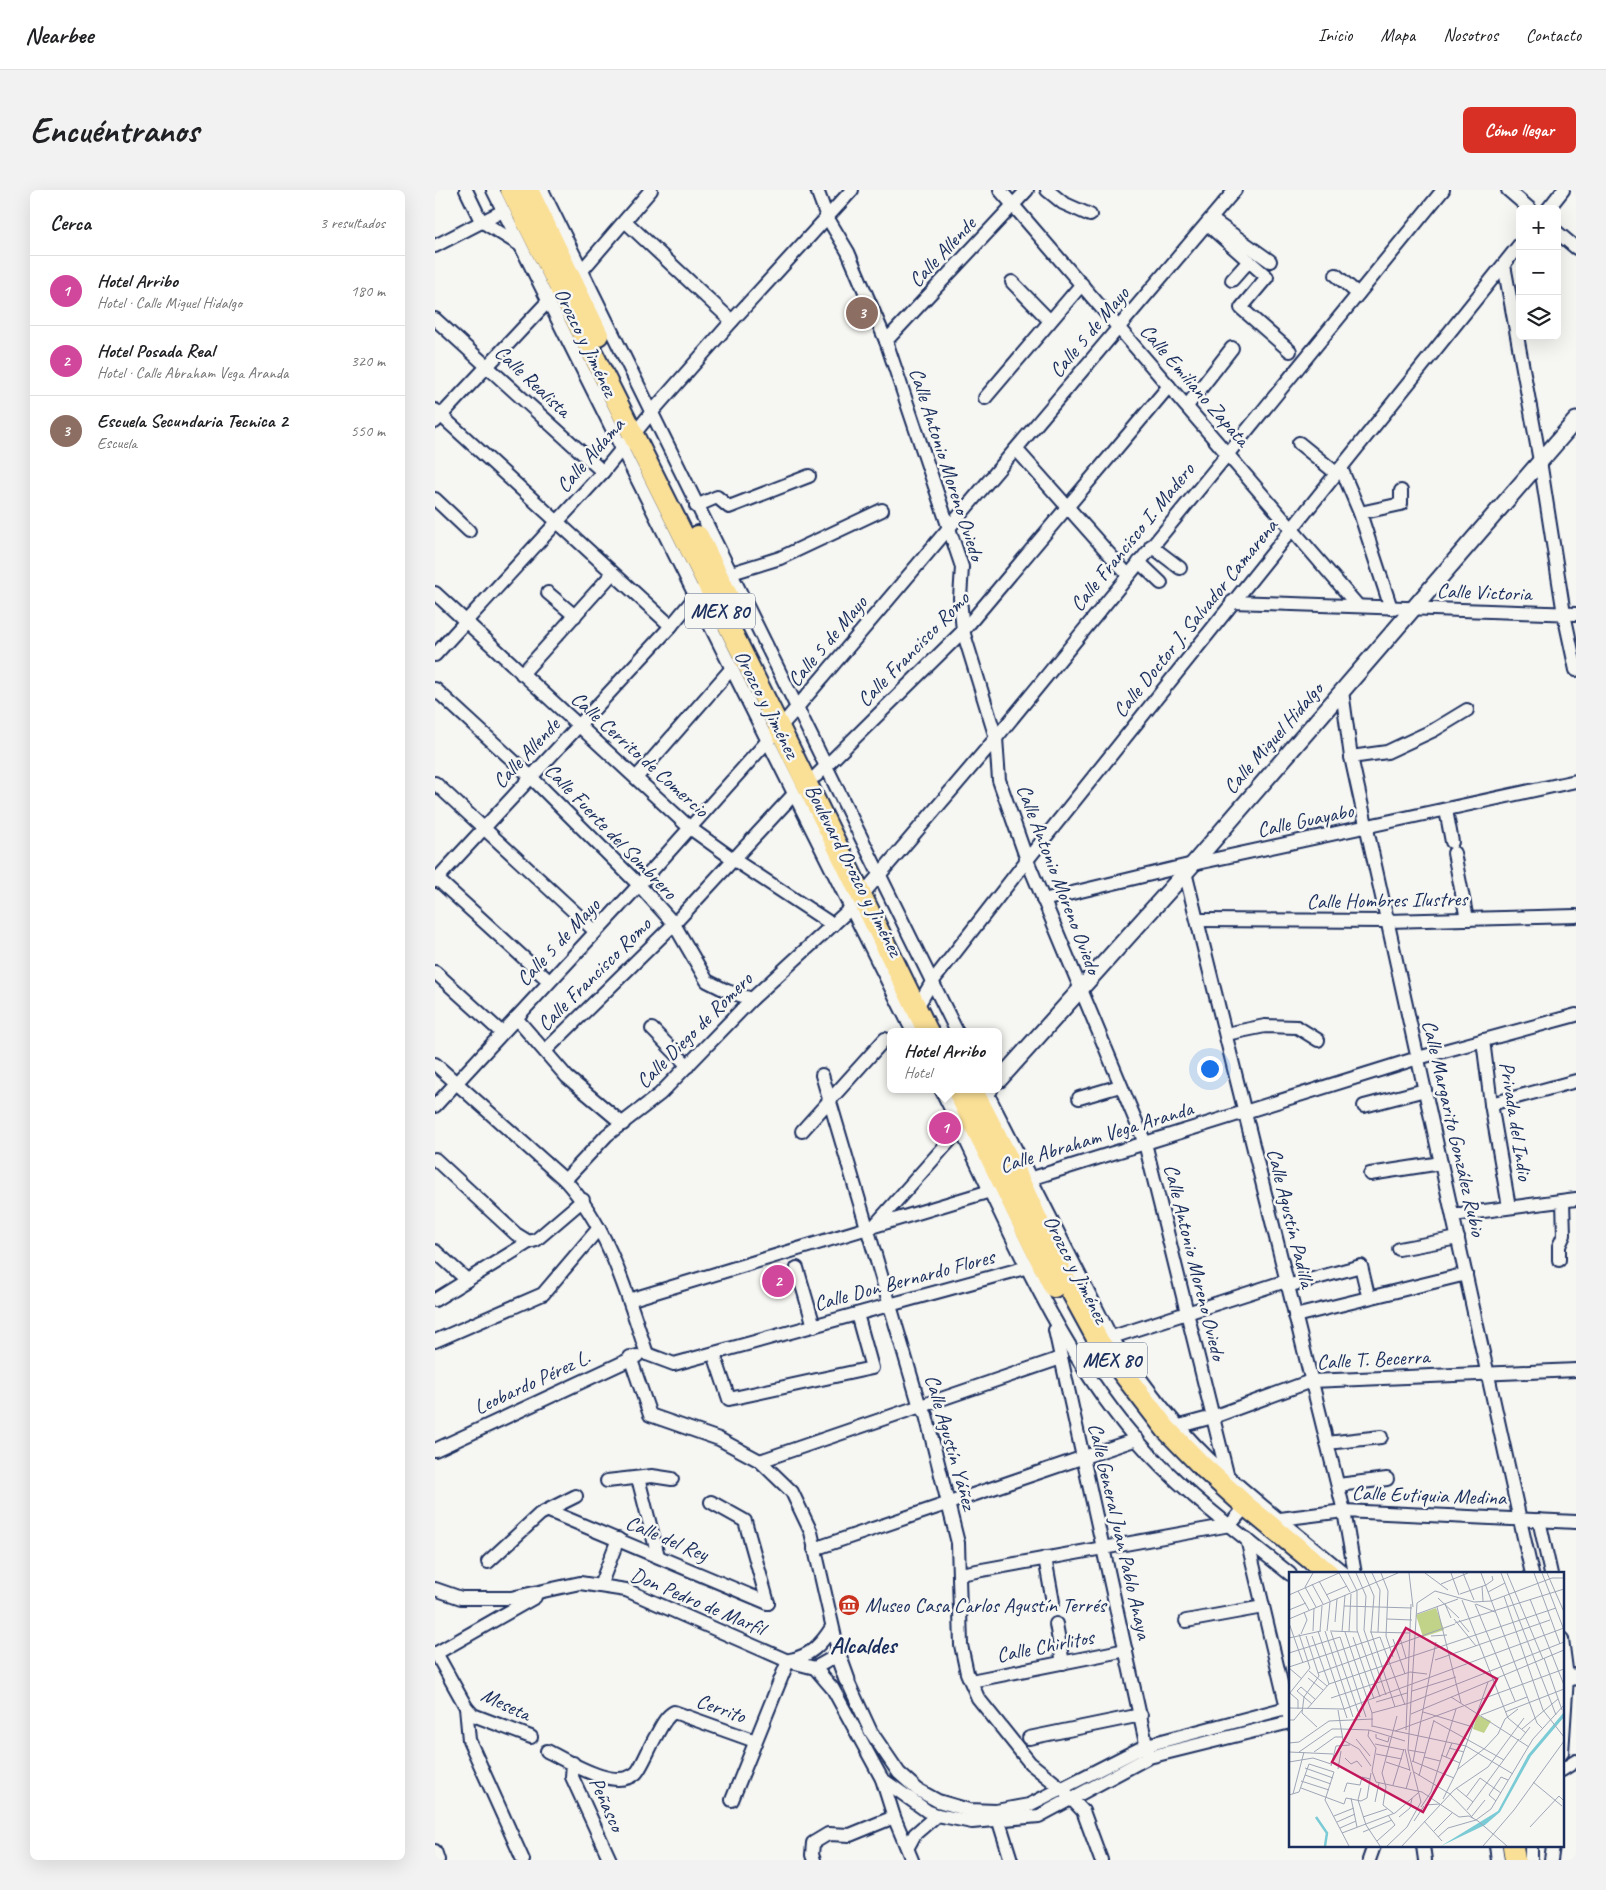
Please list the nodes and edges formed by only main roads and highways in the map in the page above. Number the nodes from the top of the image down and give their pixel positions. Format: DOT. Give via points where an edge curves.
graph roads {
  1 [pos="511,190"];
  2 [pos="528,190"];
  3 [pos="566,285"];
  4 [pos="783,723"];
  5 [pos="866,891"];
  6 [pos="919,1008"];
  7 [pos="927,1028"];
  8 [pos="939,1028"];
  9 [pos="964,1093"];
  10 [pos="978,1101"];
  11 [pos="1011,1184"];
  12 [pos="1238,1515"];
  13 [pos="1305,1572"];
  14 [pos="1326,1572"];
  1 -- 3 [label="highway, Orozco y Jiménez / MEX 80"];
  2 -- 3 [label="highway, Orozco y Jiménez / MEX 80"];
  3 -- 4 [label="highway, Orozco y Jiménez / MEX 80"];
  4 -- 5 [label="highway, Orozco y Jiménez / MEX 80"];
  4 -- 5 [label="highway, Orozco y Jiménez / MEX 80" via="821,771"];
  5 -- 6 [label="highway, Orozco y Jiménez / MEX 80"];
  6 -- 7 [label="highway, Orozco y Jiménez / MEX 80"];
  6 -- 8 [label="highway, Orozco y Jiménez / MEX 80"];
  9 -- 10 [label="highway, Orozco y Jiménez / MEX 80"];
  10 -- 11 [label="highway, Orozco y Jiménez / MEX 80"];
  11 -- 12 [label="highway, Orozco y Jiménez / MEX 80" via="1063,1276 1105,1340"];
  11 -- 12 [label="highway, Orozco y Jiménez / MEX 80" via="1053,1286 1086,1345 1155,1435 1197,1479"];
  12 -- 13 [label="highway, Orozco y Jiménez / MEX 80"];
  12 -- 14 [label="highway, Orozco y Jiménez / MEX 80"];
}
